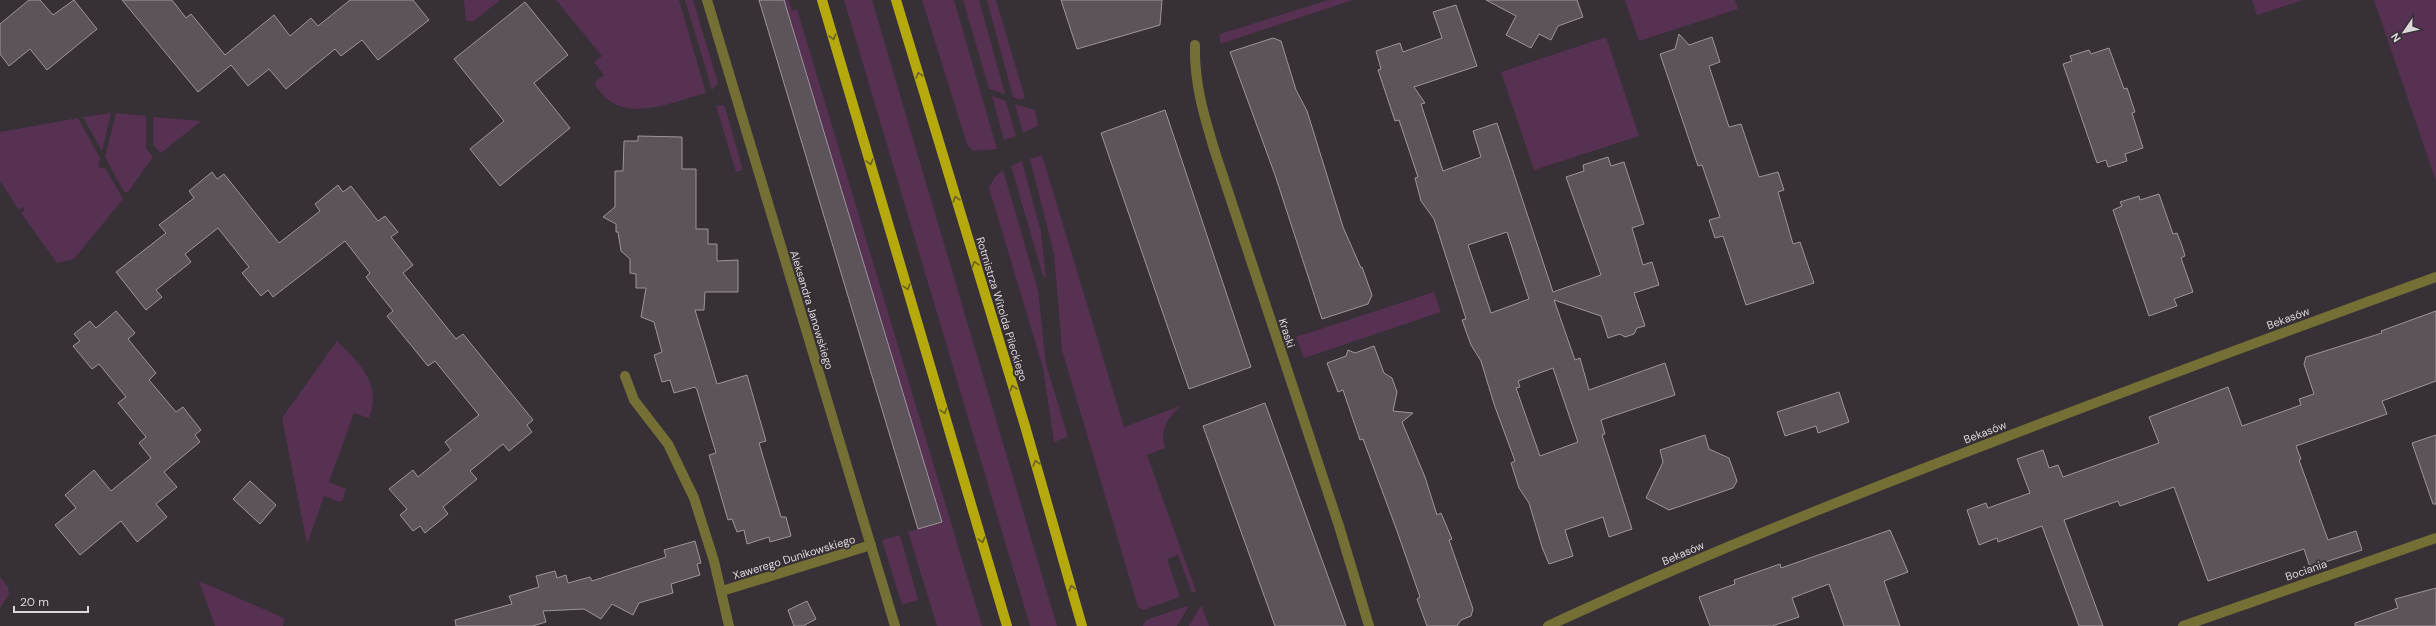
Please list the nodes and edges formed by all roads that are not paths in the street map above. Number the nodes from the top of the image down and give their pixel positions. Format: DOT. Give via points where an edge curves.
graph roads {
  1 [pos="707,0"];
  2 [pos="822,0"];
  3 [pos="896,0"];
  4 [pos="1195,45"];
  5 [pos="2436,277"];
  6 [pos="625,376"];
  7 [pos="2436,538"];
  8 [pos="871,546"];
  9 [pos="722,591"];
  10 [pos="729,626"];
  11 [pos="895,626"];
  12 [pos="1007,626"];
  13 [pos="1082,626"];
  14 [pos="1369,626"];
  15 [pos="1548,626"];
  16 [pos="2183,626"];
  1 -- 8 [label="street, Aleksandra Janowskiego"];
  2 -- 12 [label="main road, one-way"];
  13 -- 3 [label="main road, Rotmistrza Witolda Pileckiego, one-way" via="1027,433"];
  4 -- 14 [label="street, Kraski" via="1198,94 1214,152 1340,526"];
  5 -- 15 [label="street, Bekasów" via="2138,386 1838,501 1610,597"];
  6 -- 9 [label="street, Xawerego Dunikowskiego" via="634,400 668,444 694,498"];
  7 -- 16 [label="street, Bociania"];
  8 -- 9 [label="street, Xawerego Dunikowskiego"];
  8 -- 11 [label="street, Aleksandra Janowskiego"];
  9 -- 10 [label="street"];
}
